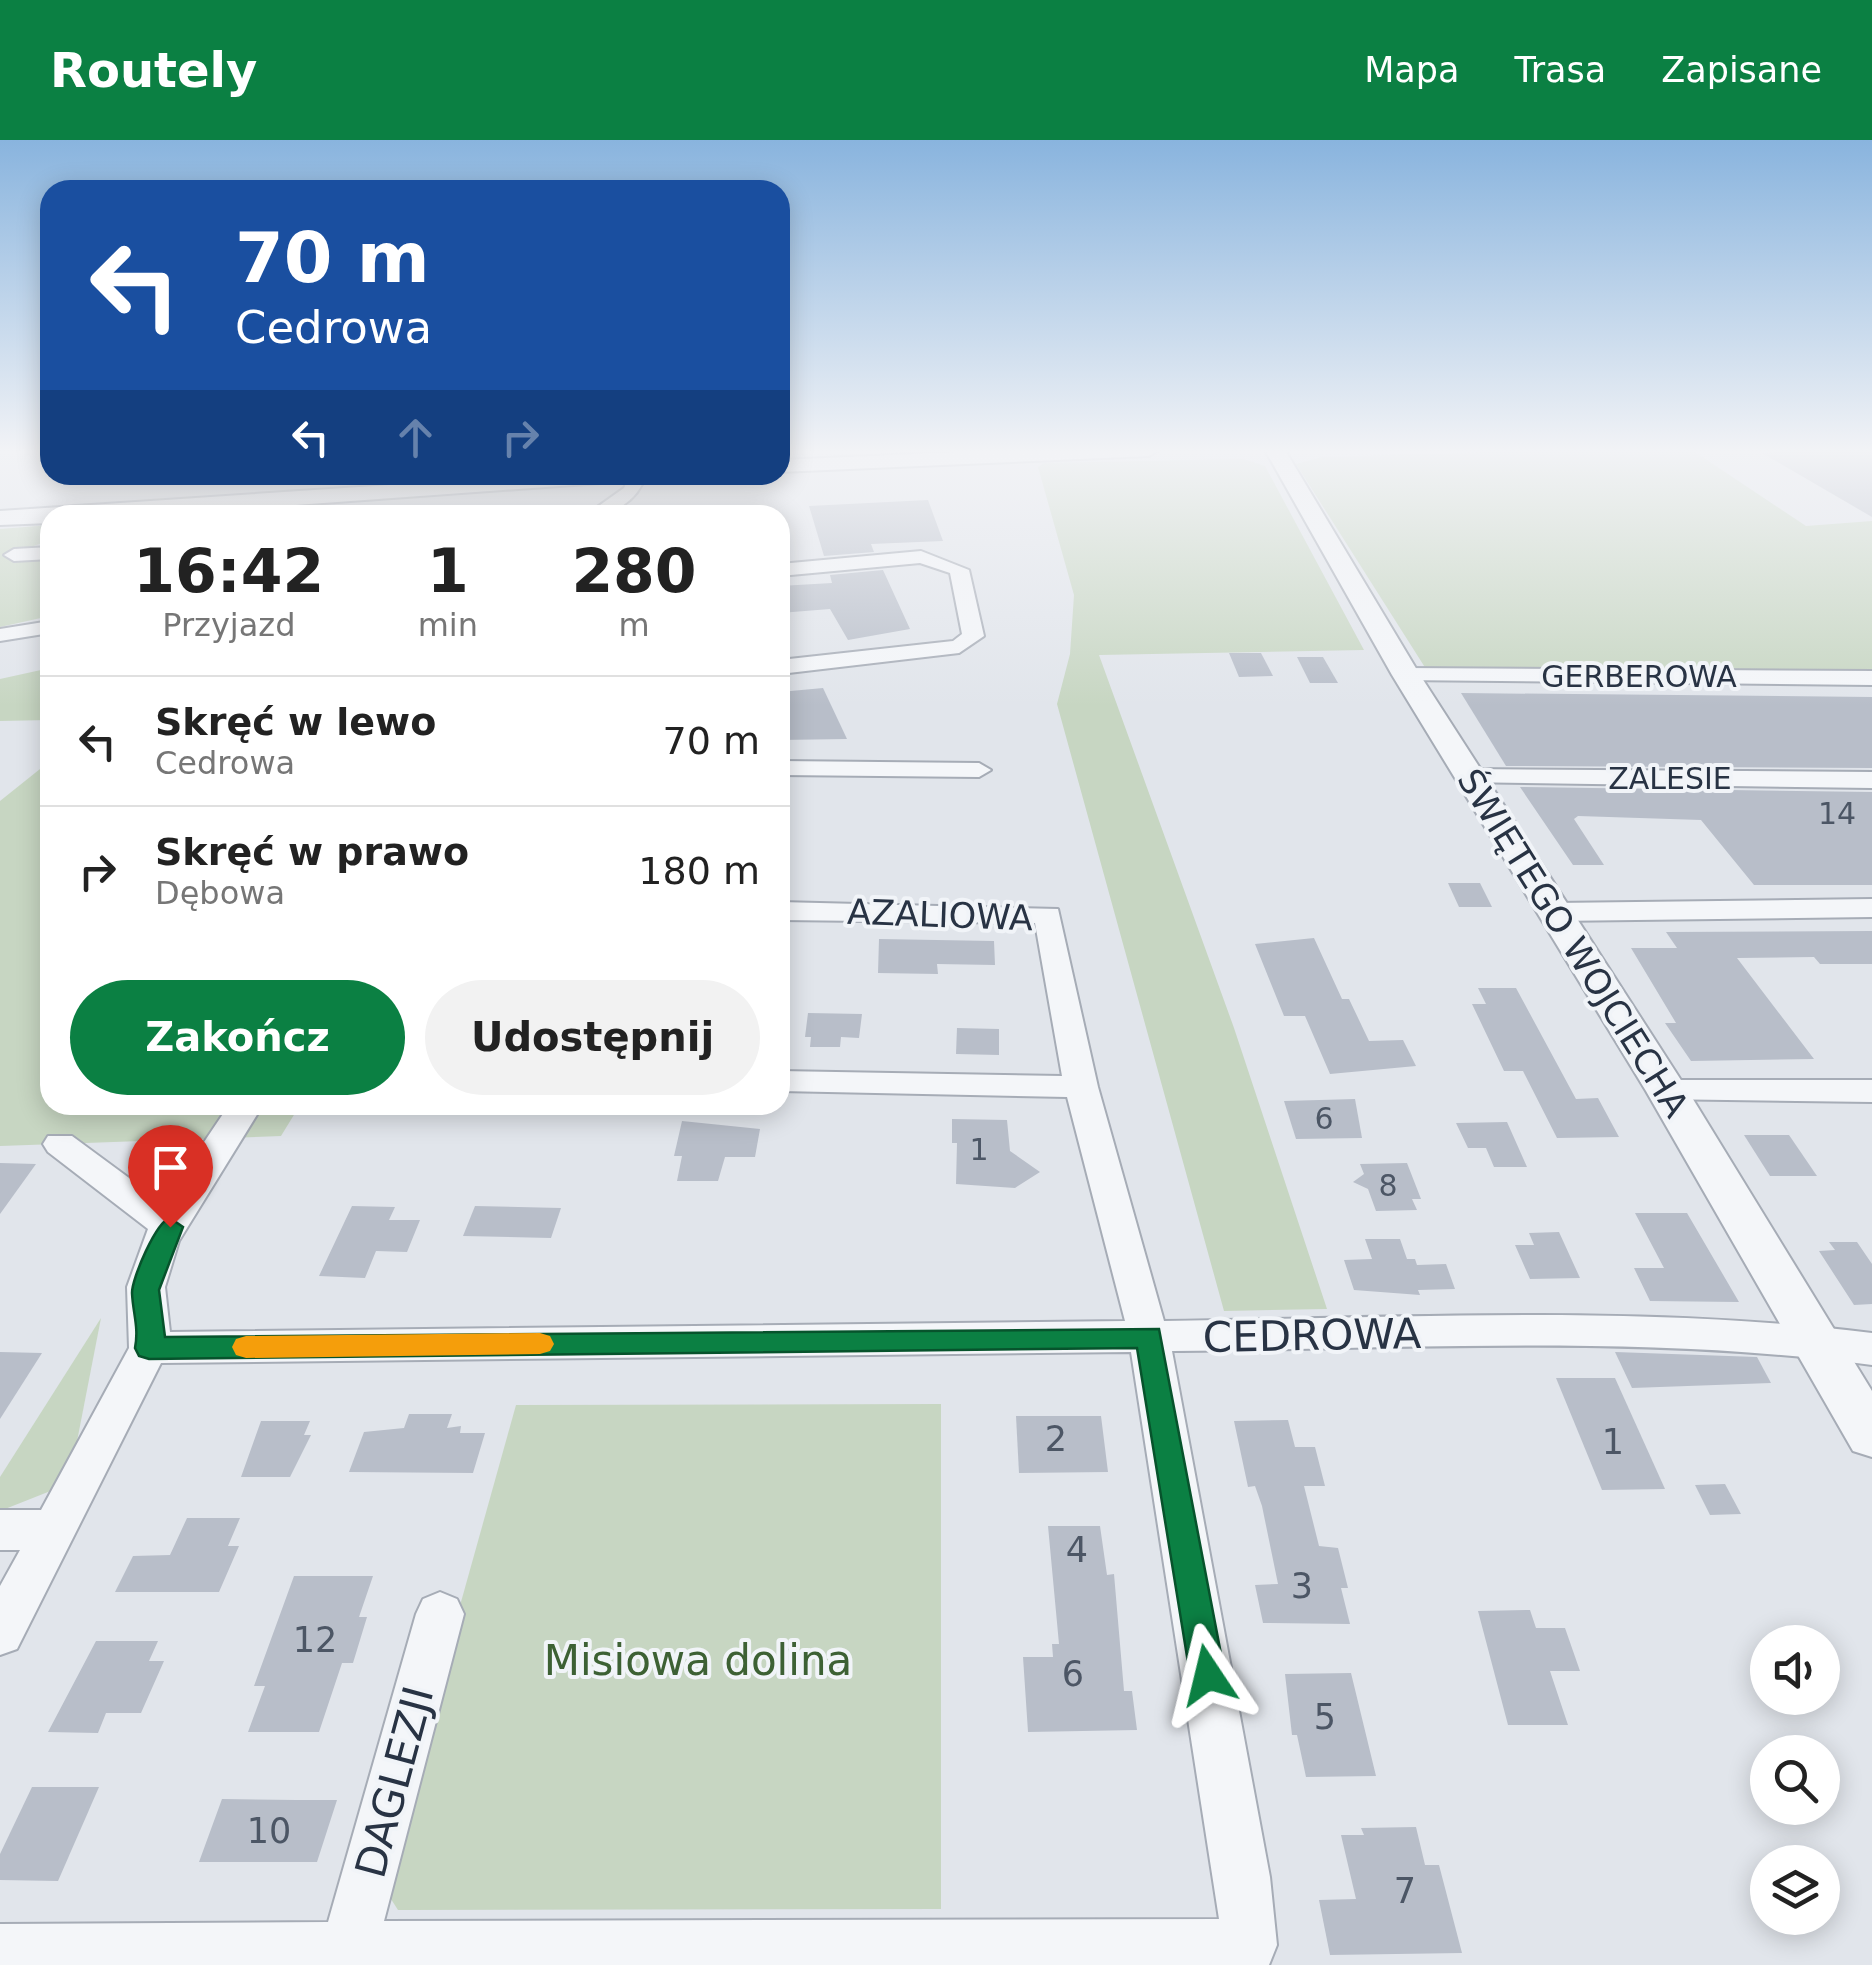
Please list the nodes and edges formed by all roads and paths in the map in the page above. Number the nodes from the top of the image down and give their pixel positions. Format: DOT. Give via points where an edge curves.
graph roads {
  1 [pos="1325,535"];
  2 [pos="40,553"];
  3 [pos="14,555"];
  4 [pos="790,569"];
  5 [pos="40,628"];
  6 [pos="0,635"];
  7 [pos="790,667"];
  8 [pos="1406,675"];
  9 [pos="1872,678"];
  10 [pos="790,768"];
  11 [pos="979,770"];
  12 [pos="1469,777"];
  13 [pos="1872,780"];
  14 [pos="1872,908"];
  15 [pos="790,911"];
  16 [pos="1554,912"];
  17 [pos="790,1081"];
  18 [pos="1081,1087"];
  19 [pos="1872,1091"];
  20 [pos="1666,1092"];
  21 [pos="240,1115"];
  22 [pos="60,1144"];
  23 [pos="170,1227"];
  24 [pos="1149,1337"];
  25 [pos="1815,1342"];
  26 [pos="149,1348"];
  27 [pos="1872,1349"];
  28 [pos="1872,1436"];
  29 [pos="0,1530"];
  30 [pos="54,1530"];
  31 [pos="440,1614"];
  32 [pos="0,1634"];
  33 [pos="348,1950"];
  34 [pos="0,1952"];
  1 -- 8 [label="street, ŚWIĘTEGO WOJCIECHA"];
  2 -- 3 [label="street"];
  4 -- 7 [label="street" via="921,556 959,570 973,636 959,647"];
  5 -- 6 [label="street"];
  8 -- 9 [label="street, GERBEROWA"];
  8 -- 12 [label="street, ŚWIĘTEGO WOJCIECHA"];
  10 -- 11 [label="street"];
  12 -- 13 [label="street, ZALESIE"];
  12 -- 16 [label="street, ŚWIĘTEGO WOJCIECHA"];
  14 -- 16 [label="street"];
  15 -- 18 [label="street, AZALIOWA" via="1048,914"];
  16 -- 20 [label="street, ŚWIĘTEGO WOJCIECHA"];
  17 -- 18 [label="street"];
  18 -- 24 [label="street, AZALIOWA"];
  19 -- 20 [label="street"];
  20 -- 25 [label="street, ŚWIĘTEGO WOJCIECHA"];
  21 -- 23 [label="street"];
  22 -- 23 [label="street"];
  23 -- 26 [label="street" via="146,1290 153,1326"];
  24 -- 25 [label="street, CEDROWA" via="1516,1332"];
  24 -- 26 [label="street, CEDROWA"];
  24 -- 33 [label="street" via="1250,1945"];
  25 -- 27 [label="street, CEDROWA"];
  25 -- 28 [label="street, ŚWIĘTEGO WOJCIECHA"];
  26 -- 30 [label="street"];
  29 -- 30 [label="street"];
  30 -- 32 [label="street"];
  31 -- 33 [label="street, DAGLEZJI"];
  33 -- 34 [label="street"];
}
